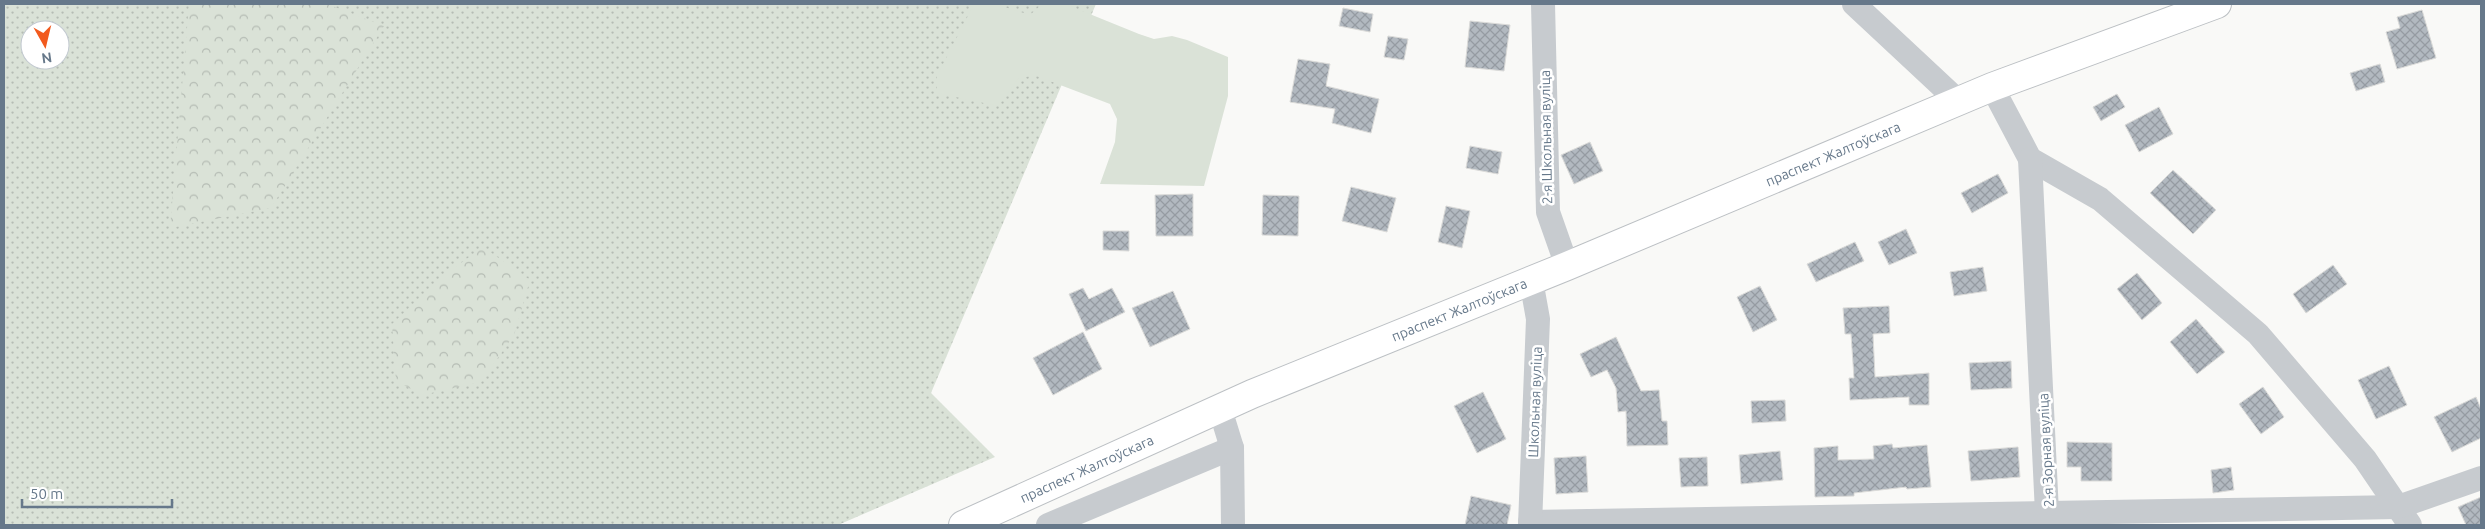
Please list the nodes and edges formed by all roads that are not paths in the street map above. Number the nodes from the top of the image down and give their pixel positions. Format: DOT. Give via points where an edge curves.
graph roads {
  1 [pos="1543,4"];
  2 [pos="1854,4"];
  3 [pos="2217,4"];
  4 [pos="1992,87"];
  5 [pos="1958,101"];
  6 [pos="2030,159"];
  7 [pos="1567,266"];
  8 [pos="1531,280"];
  9 [pos="1220,409"];
  10 [pos="1232,448"];
  11 [pos="2481,478"];
  12 [pos="2047,513"];
  13 [pos="2404,516"];
  14 [pos="1530,523"];
  15 [pos="964,525"];
  16 [pos="1048,525"];
  17 [pos="1233,525"];
  1 -- 7 [label="street, 2-я Школьная вуліца" via="1548,212"];
  2 -- 5 [label="street"];
  3 -- 4 [label="main road, праспект Жалтоўскага"];
  4 -- 5 [label="main road, праспект Жалтоўскага"];
  4 -- 6 [label="street, 2-я Зорная вуліца"];
  5 -- 7 [label="main road, праспект Жалтоўскага"];
  6 -- 12 [label="street, 2-я Зорная вуліца"];
  6 -- 13 [label="street" via="2100,200 2258,334 2365,459"];
  7 -- 8 [label="main road, праспект Жалтоўскага"];
  8 -- 9 [label="main road, праспект Жалтоўскага"];
  8 -- 14 [label="street, Школьная вуліца" via="1538,319"];
  9 -- 10 [label="street"];
  9 -- 15 [label="main road, праспект Жалтоўскага"];
  10 -- 16 [label="street"];
  10 -- 17 [label="street"];
  11 -- 13 [label="street, 2-я Зорная вуліца"];
  12 -- 13 [label="street, 2-я Зорная вуліца"];
  12 -- 14 [label="street"];
}
